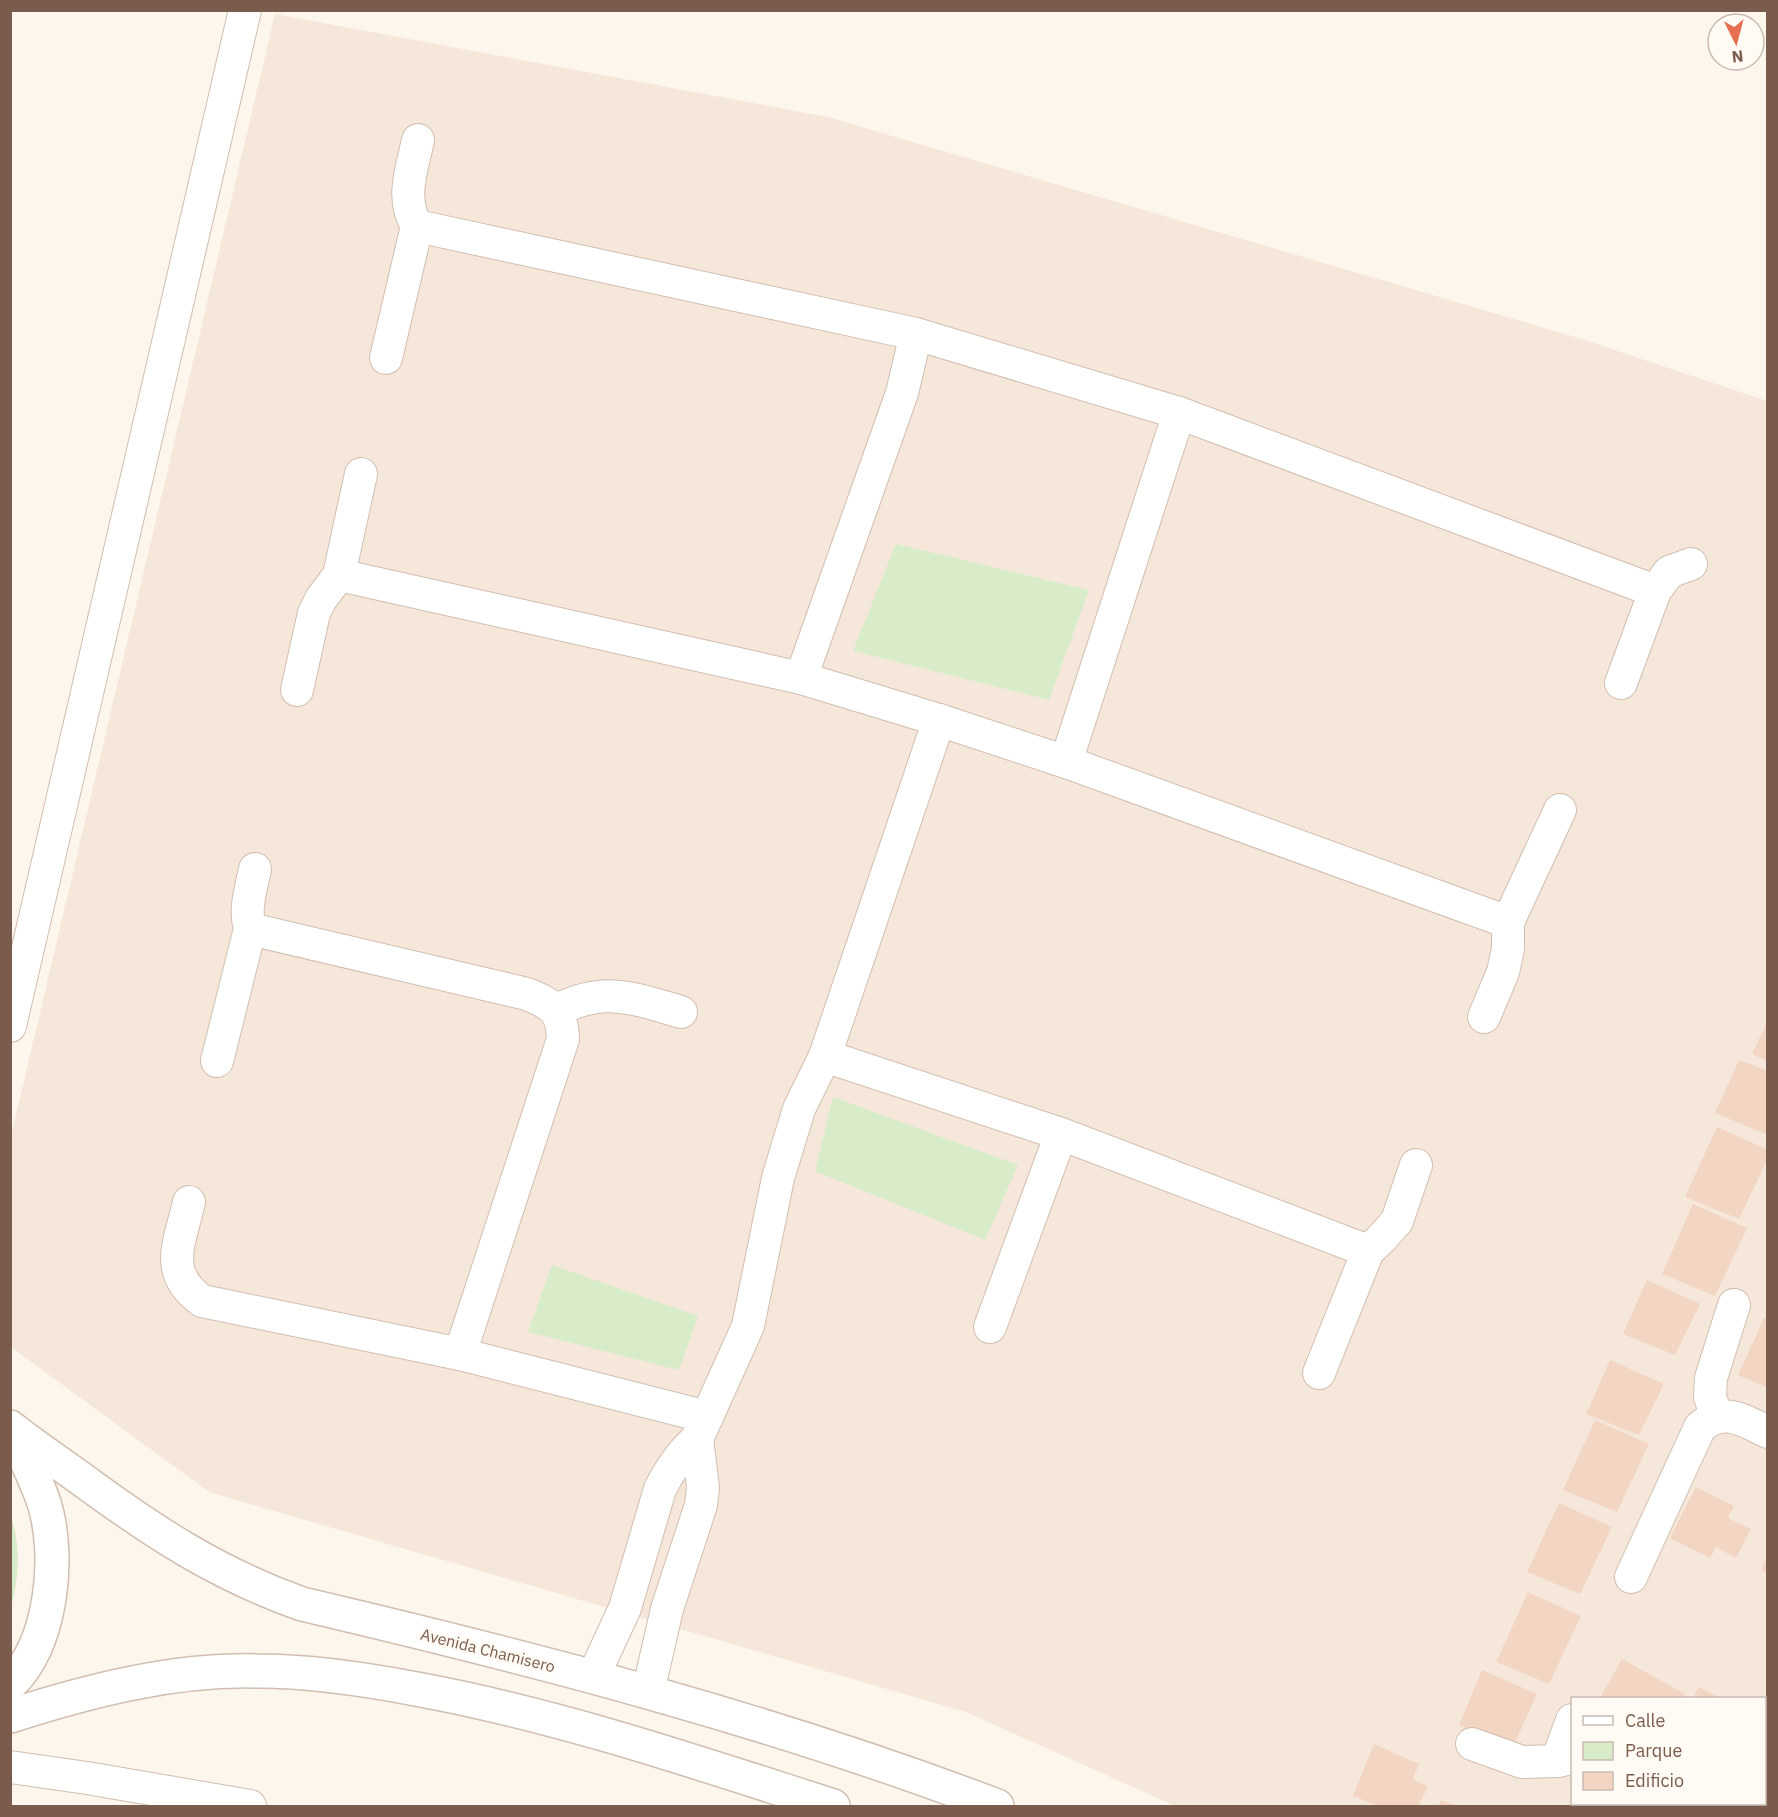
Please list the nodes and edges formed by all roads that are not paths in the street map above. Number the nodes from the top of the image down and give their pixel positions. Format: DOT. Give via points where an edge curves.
graph roads {
  1 [pos="245,10"];
  2 [pos="418,140"];
  3 [pos="417,226"];
  4 [pos="916,334"];
  5 [pos="386,358"];
  6 [pos="1179,413"];
  7 [pos="361,474"];
  8 [pos="1691,564"];
  9 [pos="339,575"];
  10 [pos="1655,591"];
  11 [pos="801,678"];
  12 [pos="1621,683"];
  13 [pos="297,690"];
  14 [pos="939,720"];
  15 [pos="1066,762"];
  16 [pos="1560,810"];
  17 [pos="255,868"];
  18 [pos="1508,922"];
  19 [pos="250,929"];
  20 [pos="556,1010"];
  21 [pos="681,1012"];
  22 [pos="1484,1017"];
  23 [pos="10,1026"];
  24 [pos="825,1056"];
  25 [pos="217,1061"];
  26 [pos="1061,1134"];
  27 [pos="1416,1165"];
  28 [pos="189,1202"];
  29 [pos="1368,1251"];
  30 [pos="1734,1305"];
  31 [pos="990,1327"];
  32 [pos="460,1354"];
  33 [pos="1319,1373"];
  34 [pos="1717,1417"];
  35 [pos="11,1427"];
  36 [pos="702,1428"];
  37 [pos="1767,1432"];
  38 [pos="1630,1577"];
  39 [pos="593,1677"];
  40 [pos="10,1684"];
  41 [pos="648,1692"];
  42 [pos="10,1716"];
  43 [pos="1571,1726"];
  44 [pos="1472,1744"];
  45 [pos="1565,1760"];
  46 [pos="10,1767"];
  47 [pos="249,1806"];
  48 [pos="833,1806"];
  49 [pos="997,1806"];
  1 -- 23 [label="street"];
  2 -- 3 [label="street" via="407,199"];
  3 -- 4 [label="street"];
  3 -- 5 [label="street"];
  4 -- 6 [label="street"];
  4 -- 11 [label="street" via="902,393"];
  6 -- 10 [label="street"];
  6 -- 15 [label="street"];
  7 -- 9 [label="street"];
  8 -- 10 [label="street" via="1669,572"];
  9 -- 11 [label="street"];
  9 -- 13 [label="street" via="314,613"];
  10 -- 12 [label="street"];
  11 -- 14 [label="street"];
  14 -- 15 [label="street"];
  14 -- 24 [label="street"];
  15 -- 18 [label="street"];
  16 -- 18 [label="street"];
  17 -- 19 [label="street" via="246,917"];
  18 -- 22 [label="street" via="1503,972"];
  19 -- 20 [label="street" via="527,994"];
  19 -- 25 [label="street"];
  20 -- 21 [label="street" via="580,1000 617,995"];
  20 -- 32 [label="street" via="562,1022 563,1039"];
  24 -- 26 [label="street"];
  24 -- 36 [label="street" via="799,1109 778,1178 748,1326"];
  26 -- 29 [label="street"];
  26 -- 31 [label="street"];
  27 -- 29 [label="street" via="1396,1221"];
  28 -- 32 [label="street" via="176,1262 183,1284 202,1301"];
  29 -- 33 [label="street"];
  30 -- 34 [label="street" via="1711,1378 1710,1397"];
  32 -- 36 [label="street"];
  34 -- 37 [label="street" via="1737,1418"];
  34 -- 38 [label="street" via="1700,1427 1692,1441"];
  35 -- 39 [label="street, Avenida Chamisero" via="176,1545 261,1590 302,1604"];
  35 -- 40 [label="street, Avenida Chamisero" via="44,1505 52,1549 46,1615 26,1664"];
  36 -- 39 [label="street" via="660,1489 625,1608"];
  36 -- 41 [label="street" via="701,1505 667,1609"];
  39 -- 41 [label="street, Avenida Chamisero"];
  41 -- 49 [label="street, Avenida Chamisero" via="921,1778"];
  42 -- 48 [label="street" via="62,1699 156,1678 257,1670 306,1672 495,1705 591,1730"];
  43 -- 45 [label="street"];
  44 -- 45 [label="street" via="1522,1762"];
  46 -- 47 [label="street"];
}
